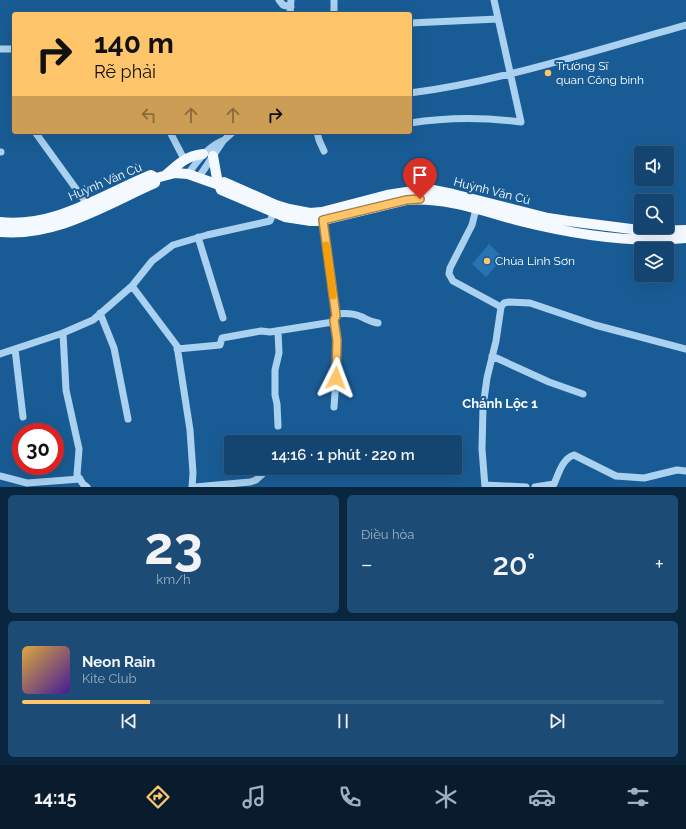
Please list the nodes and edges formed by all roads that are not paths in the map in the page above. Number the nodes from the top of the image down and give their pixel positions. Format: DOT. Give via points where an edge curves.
graph roads {
  1 [pos="278,0"];
  2 [pos="334,0"];
  3 [pos="494,0"];
  4 [pos="291,7"];
  5 [pos="334,12"];
  6 [pos="498,19"];
  7 [pos="412,23"];
  8 [pos="686,25"];
  9 [pos="12,49"];
  10 [pos="0,50"];
  11 [pos="511,73"];
  12 [pos="412,93"];
  13 [pos="412,123"];
  14 [pos="36,134"];
  15 [pos="171,134"];
  16 [pos="231,134"];
  17 [pos="318,134"];
  18 [pos="324,151"];
  19 [pos="208,155"];
  20 [pos="184,159"];
  21 [pos="188,174"];
  22 [pos="160,177"];
  23 [pos="199,177"];
  24 [pos="219,184"];
  25 [pos="86,204"];
  26 [pos="275,209"];
  27 [pos="476,209"];
  28 [pos="70,216"];
  29 [pos="323,220"];
  30 [pos="0,222"];
  31 [pos="0,232"];
  32 [pos="685,233"];
  33 [pos="198,238"];
  34 [pos="132,286"];
  35 [pos="501,307"];
  36 [pos="100,313"];
  37 [pos="335,317"];
  38 [pos="223,318"];
  39 [pos="378,323"];
  40 [pos="278,330"];
  41 [pos="63,333"];
  42 [pos="15,349"];
  43 [pos="177,349"];
  44 [pos="686,349"];
  45 [pos="0,354"];
  46 [pos="492,356"];
  47 [pos="583,394"];
  48 [pos="334,407"];
  49 [pos="23,417"];
  50 [pos="128,419"];
  51 [pos="278,426"];
  52 [pos="686,471"];
  53 [pos="262,475"];
  54 [pos="0,476"];
  55 [pos="80,479"];
  56 [pos="24,485"];
  57 [pos="485,486"];
  58 [pos="88,487"];
  59 [pos="192,487"];
  60 [pos="196,487"];
  61 [pos="526,487"];
  62 [pos="535,487"];
  1 -- 4 [label="street" via="283,5"];
  2 -- 5 [label="street"];
  3 -- 6 [label="street"];
  6 -- 7 [label="street"];
  6 -- 11 [label="street"];
  8 -- 11 [label="street"];
  9 -- 10 [label="street"];
  11 -- 12 [label="street" via="460,86"];
  11 -- 13 [label="street" via="521,122 459,118"];
  14 -- 25 [label="street"];
  15 -- 20 [label="street"];
  16 -- 19 [label="street"];
  17 -- 18 [label="street"];
  19 -- 20 [label="main road" via="193,155"];
  19 -- 21 [label="street"];
  19 -- 23 [label="street"];
  19 -- 24 [label="main road"];
  20 -- 22 [label="main road"];
  21 -- 22 [label="main road, Huỳnh Văn Cù"];
  21 -- 23 [label="main road, Huỳnh Văn Cù"];
  22 -- 25 [label="main road, Huỳnh Văn Cù" via="151,175"];
  22 -- 28 [label="main road" via="155,183"];
  23 -- 24 [label="main road, Huỳnh Văn Cù"];
  24 -- 26 [label="main road, Huỳnh Văn Cù" via="221,190"];
  25 -- 28 [label="main road, Huỳnh Văn Cù"];
  26 -- 29 [label="main road" via="304,221"];
  26 -- 32 [label="main road, Huỳnh Văn Cù" via="315,213 387,195 433,190 548,218 647,231"];
  26 -- 33 [label="street" via="270,221"];
  27 -- 29 [label="main road" via="434,200 406,200"];
  27 -- 32 [label="main road" via="521,221 590,234 654,240"];
  27 -- 35 [label="street" via="472,225 449,274 453,281"];
  28 -- 30 [label="main road, Huỳnh Văn Cù" via="33,222"];
  28 -- 31 [label="main road" via="54,228"];
  29 -- 37 [label="street"];
  33 -- 34 [label="street" via="173,246 152,262"];
  33 -- 38 [label="street"];
  34 -- 36 [label="street"];
  34 -- 43 [label="street"];
  35 -- 44 [label="street" via="509,302 530,303 595,325"];
  35 -- 46 [label="street"];
  36 -- 41 [label="street" via="93,320"];
  36 -- 50 [label="street" via="114,348"];
  37 -- 39 [label="street" via="351,314"];
  37 -- 40 [label="street" via="333,322"];
  37 -- 48 [label="street" via="337,363"];
  40 -- 43 [label="street" via="222,338 220,345"];
  40 -- 51 [label="street" via="279,354 275,370"];
  41 -- 42 [label="street"];
  41 -- 55 [label="street" via="66,390 79,449 77,475"];
  42 -- 45 [label="street"];
  42 -- 49 [label="street"];
  43 -- 59 [label="street" via="190,430"];
  46 -- 47 [label="street" via="549,382"];
  46 -- 57 [label="street" via="486,378 483,407 482,449"];
  52 -- 62 [label="street" via="677,470 644,478 616,476 574,455 568,457 563,464 554,484"];
  53 -- 60 [label="street" via="250,482"];
  54 -- 56 [label="street"];
  55 -- 56 [label="street"];
  55 -- 58 [label="street"];
  57 -- 61 [label="street"];
}
